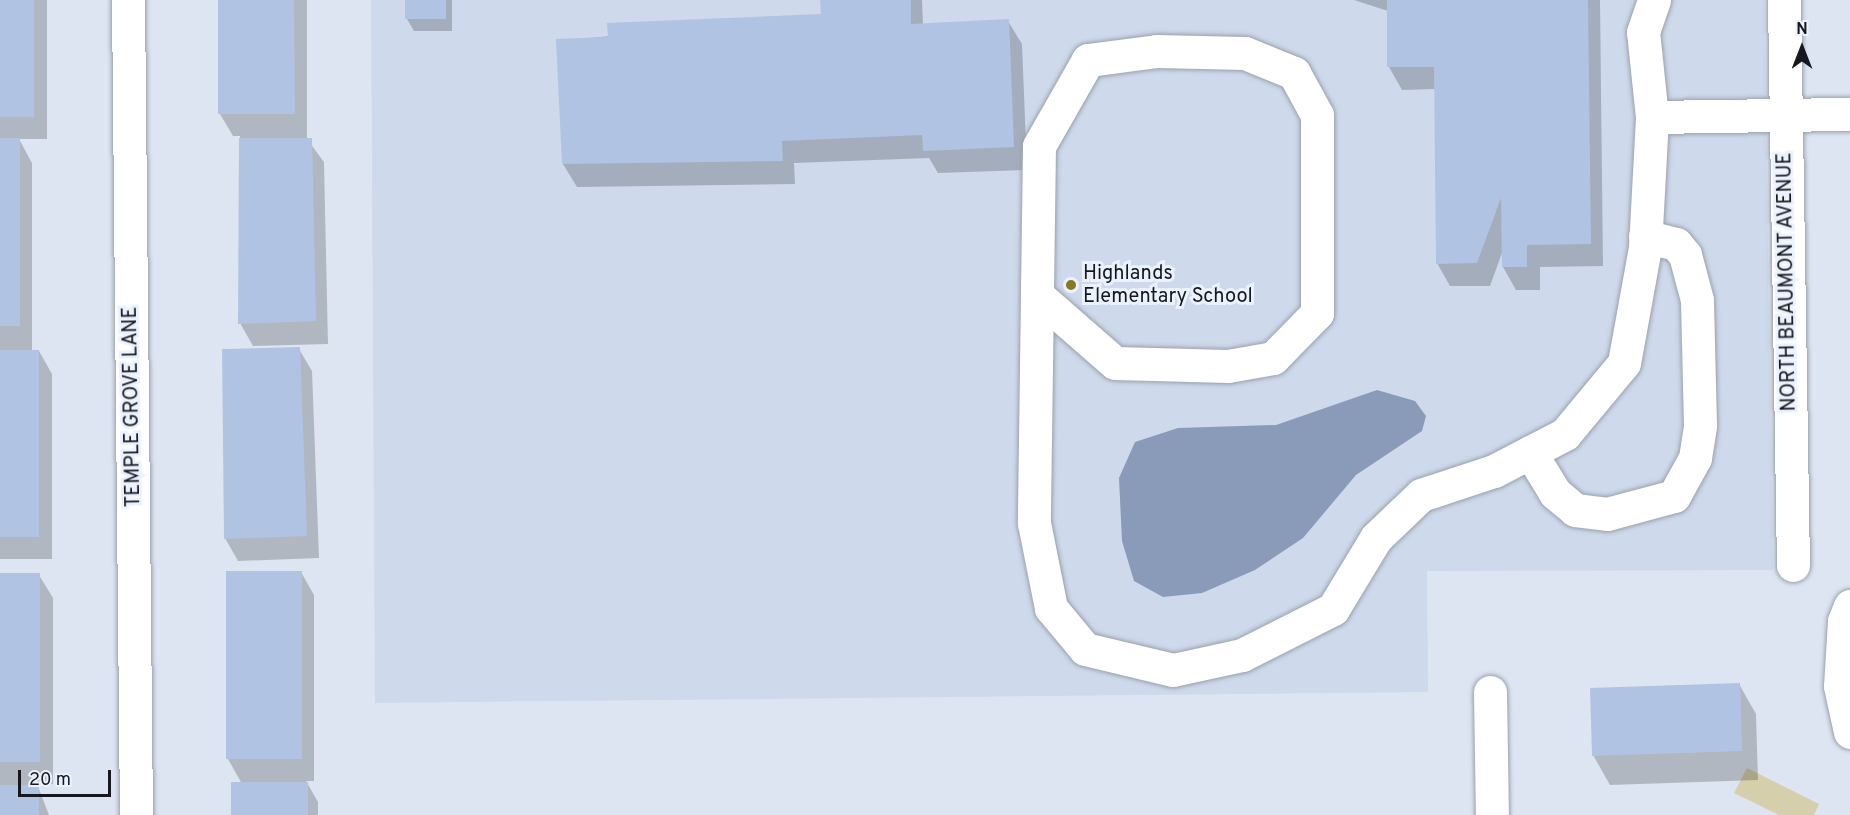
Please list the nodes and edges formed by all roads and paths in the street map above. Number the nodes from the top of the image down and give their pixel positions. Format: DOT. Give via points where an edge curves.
graph roads {
  1 [pos="128,0"];
  2 [pos="1654,0"];
  3 [pos="1784,0"];
  4 [pos="1850,114"];
  5 [pos="1785,115"];
  6 [pos="1652,117"];
  7 [pos="1645,236"];
  8 [pos="1037,295"];
  9 [pos="1530,452"];
  10 [pos="1793,565"];
  11 [pos="1850,606"];
  12 [pos="1490,692"];
  13 [pos="1850,732"];
  14 [pos="136,815"];
  15 [pos="1492,815"];
  1 -- 14 [label="street, TEMPLE GROVE LANE"];
  2 -- 6 [label="street" via="1643,32"];
  3 -- 5 [label="street, NORTH BEAUMONT AVENUE"];
  4 -- 5 [label="street"];
  5 -- 6 [label="street"];
  5 -- 10 [label="street, NORTH BEAUMONT AVENUE"];
  6 -- 7 [label="street"];
  7 -- 9 [label="street" via="1624,363 1566,434"];
  7 -- 9 [label="street" via="1676,244 1685,255 1697,300 1700,425 1695,458 1674,496 1607,514 1575,510 1556,493"];
  8 -- 8 [label="street" via="1039,146 1088,60 1157,51 1245,53 1294,73 1317,115 1317,313 1273,358 1228,366 1115,363"];
  8 -- 9 [label="street" via="1034,523 1051,608 1085,650 1173,670 1242,655 1333,609 1376,538 1421,495 1494,471"];
  11 -- 13 [label="street" via="1844,621 1840,686"];
  12 -- 15 [label="street"];
}
